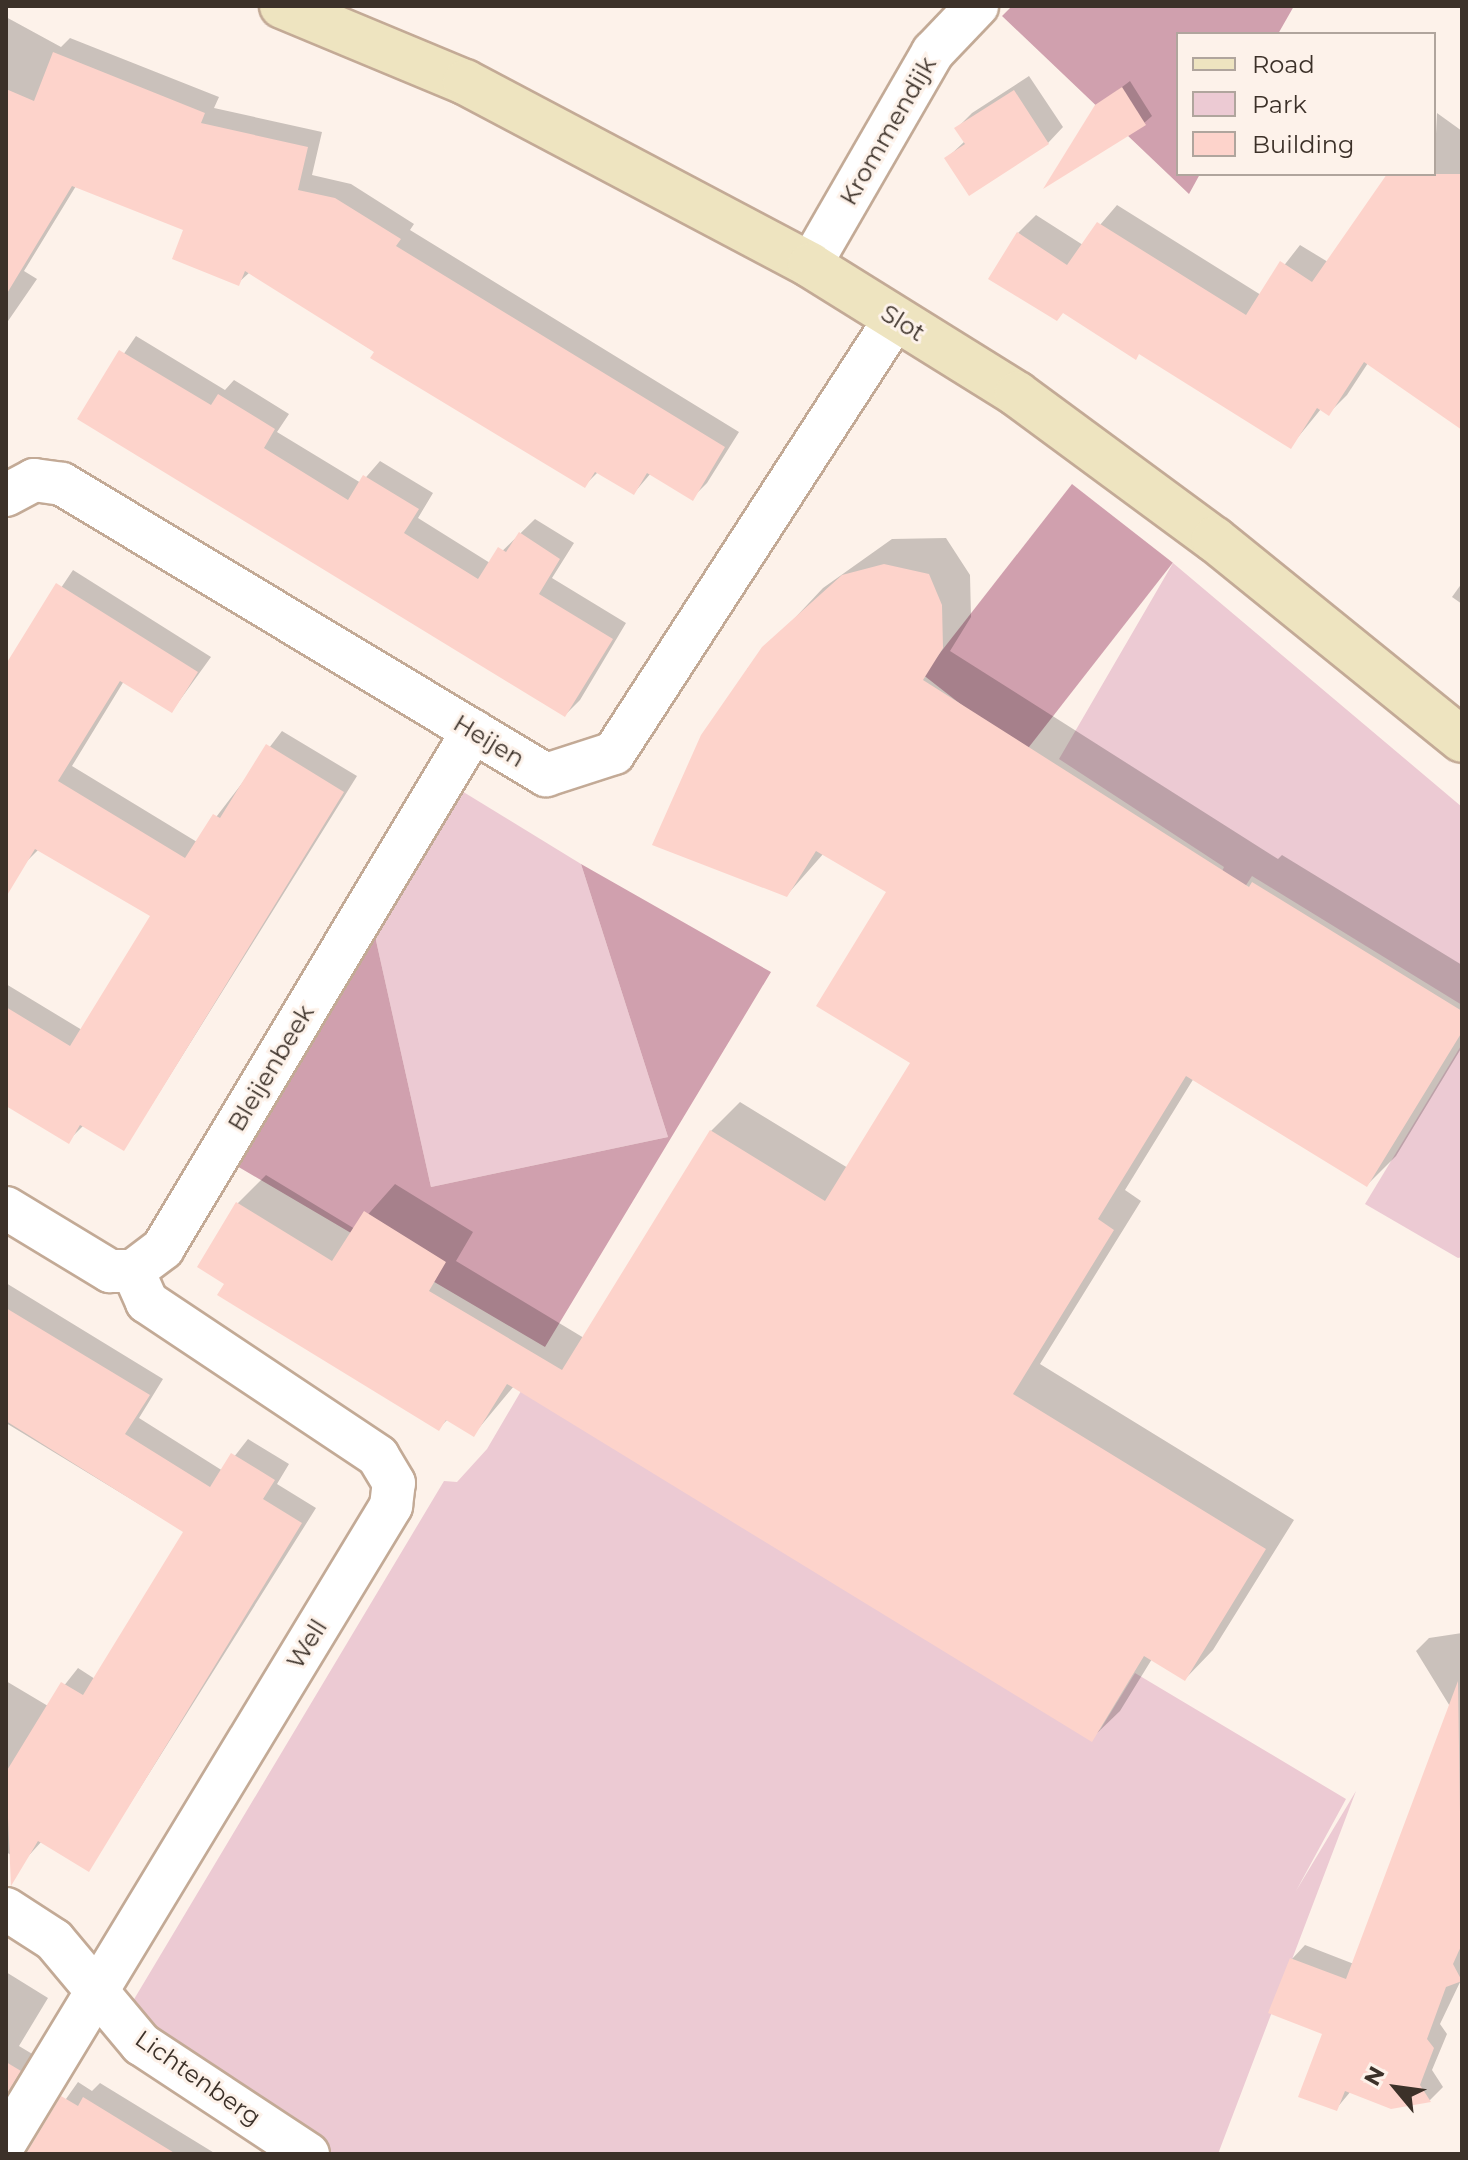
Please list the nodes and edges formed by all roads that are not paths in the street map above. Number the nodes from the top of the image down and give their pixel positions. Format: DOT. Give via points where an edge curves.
graph roads {
  1 [pos="282,6"];
  2 [pos="977,6"];
  3 [pos="810,265"];
  4 [pos="895,319"];
  5 [pos="6,495"];
  6 [pos="473,731"];
  7 [pos="1462,740"];
  8 [pos="6,1208"];
  9 [pos="133,1271"];
  10 [pos="6,1909"];
  11 [pos="97,1990"];
  12 [pos="6,2141"];
  13 [pos="308,2154"];
  1 -- 3 [label="street, Slot" via="465,82"];
  2 -- 3 [label="street, Krommendijk" via="933,52"];
  3 -- 4 [label="street, Slot"];
  4 -- 6 [label="street, Heijen" via="614,753 546,775"];
  4 -- 7 [label="street, Slot" via="1017,394 1214,539"];
  5 -- 6 [label="street, Heijen" via="34,480 62,484"];
  6 -- 9 [label="street, Bleijenbeek" via="163,1248"];
  8 -- 9 [label="street" via="110,1271"];
  9 -- 11 [label="street, Well" via="147,1302 378,1456 394,1483 391,1506"];
  10 -- 11 [label="street" via="54,1940"];
  11 -- 12 [label="street, Well"];
  11 -- 13 [label="street, Lichtenberg" via="141,2044"];
}
